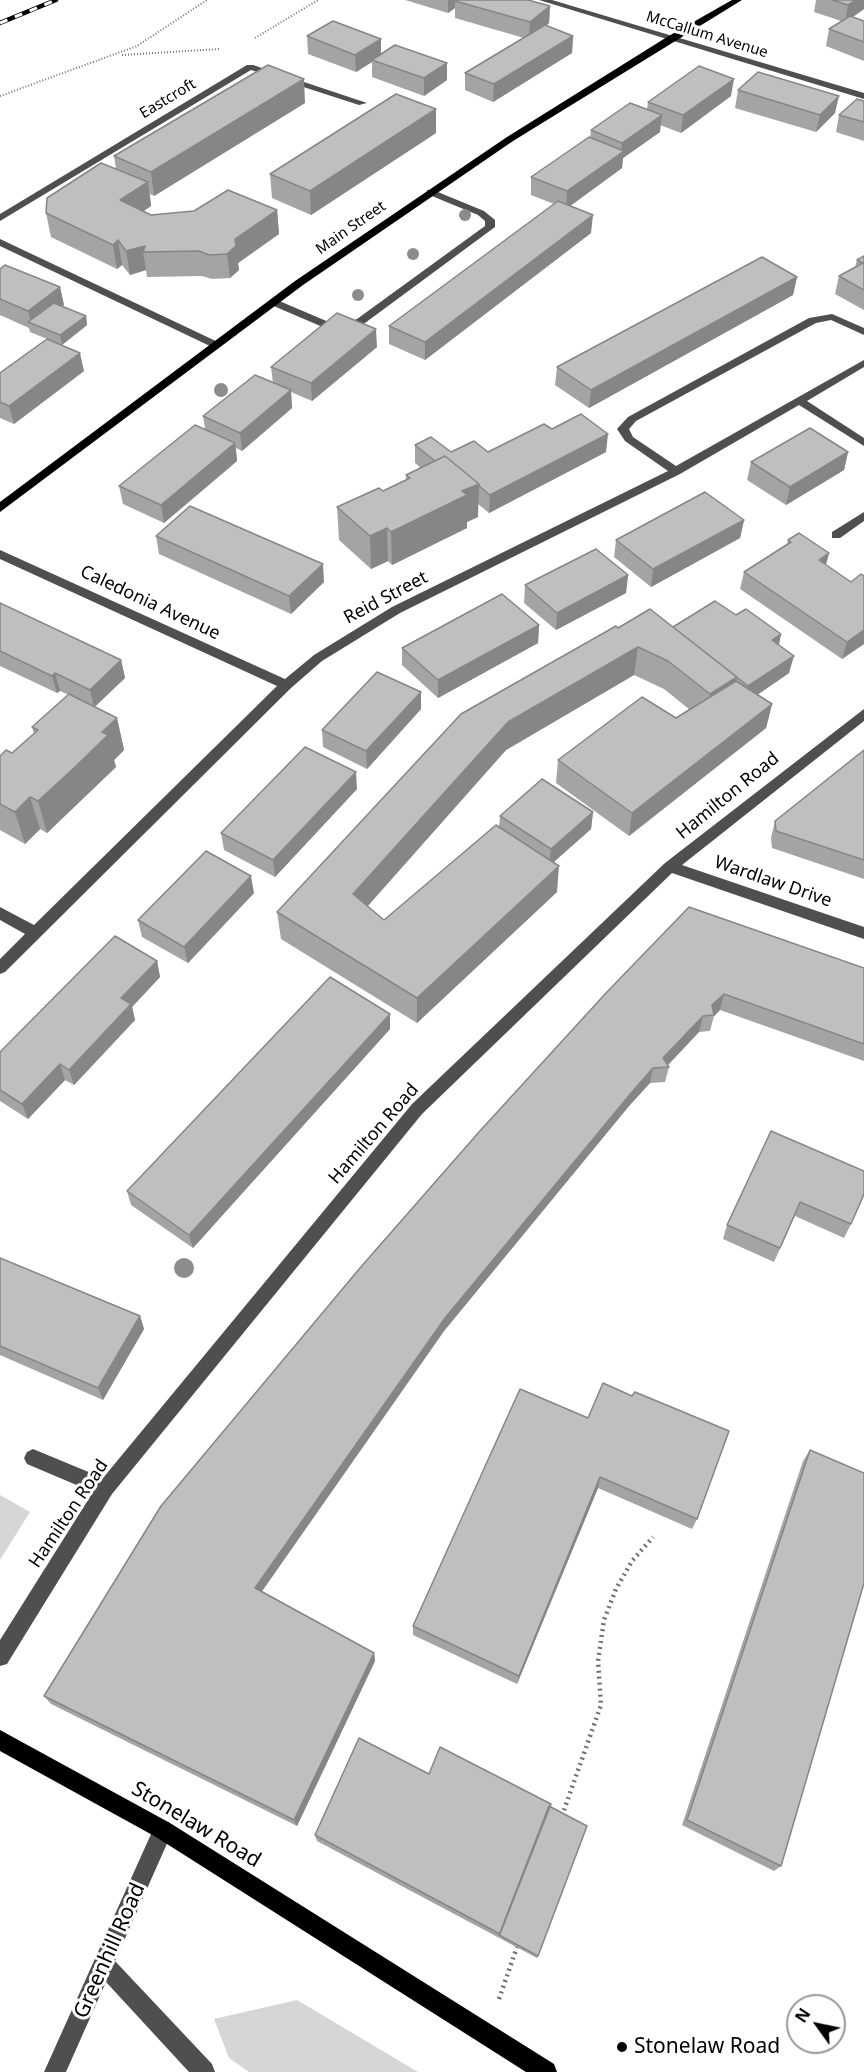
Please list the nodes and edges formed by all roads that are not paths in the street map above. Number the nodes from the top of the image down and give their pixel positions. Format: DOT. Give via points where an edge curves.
graph roads {
  1 [pos="543,0"];
  2 [pos="738,0"];
  3 [pos="670,39"];
  4 [pos="864,96"];
  5 [pos="362,103"];
  6 [pos="430,192"];
  7 [pos="0,218"];
  8 [pos="0,242"];
  9 [pos="273,302"];
  10 [pos="864,332"];
  11 [pos="216,345"];
  12 [pos="864,363"];
  13 [pos="800,401"];
  14 [pos="864,443"];
  15 [pos="676,471"];
  16 [pos="0,508"];
  17 [pos="864,516"];
  18 [pos="836,535"];
  19 [pos="0,554"];
  20 [pos="286,685"];
  21 [pos="864,714"];
  22 [pos="670,867"];
  23 [pos="0,913"];
  24 [pos="35,933"];
  25 [pos="864,933"];
  26 [pos="0,968"];
  27 [pos="33,1458"];
  28 [pos="106,1488"];
  29 [pos="0,1657"];
  30 [pos="0,1740"];
  31 [pos="164,1830"];
  32 [pos="105,1965"];
  33 [pos="55,2072"];
  34 [pos="204,2072"];
  35 [pos="546,2072"];
  1 -- 3 [label="street, McCallum Avenue"];
  2 -- 3 [label="main road, Main Street"];
  3 -- 4 [label="street, McCallum Avenue"];
  3 -- 6 [label="main road, Main Street"];
  5 -- 7 [label="street, Eastcroft" via="250,67"];
  6 -- 9 [label="main road, Main Street"];
  6 -- 9 [label="street" via="481,213 490,220 490,227 361,321 345,327 329,326"];
  8 -- 11 [label="street"];
  9 -- 11 [label="main road, Main Street"];
  10 -- 15 [label="street" via="832,317 813,320 632,419 623,429 629,439"];
  11 -- 16 [label="main road, Main Street"];
  12 -- 13 [label="street, Reid Street"];
  13 -- 14 [label="street"];
  13 -- 15 [label="street, Reid Street"];
  15 -- 20 [label="street, Reid Street" via="396,610 318,658"];
  17 -- 18 [label="street"];
  19 -- 20 [label="street, Caledonia Avenue"];
  20 -- 24 [label="street, Reid Street"];
  21 -- 22 [label="street, Hamilton Road"];
  22 -- 25 [label="street, Wardlaw Drive"];
  22 -- 28 [label="street, Hamilton Road" via="417,1110"];
  23 -- 24 [label="street"];
  24 -- 26 [label="street, Reid Street"];
  27 -- 28 [label="street"];
  28 -- 29 [label="street, Hamilton Road"];
  30 -- 31 [label="main road, Stonelaw Road"];
  31 -- 32 [label="street, Greenhill Road"];
  31 -- 35 [label="main road, Stonelaw Road"];
  32 -- 33 [label="street, Greenhill Road"];
  32 -- 34 [label="street"];
}
